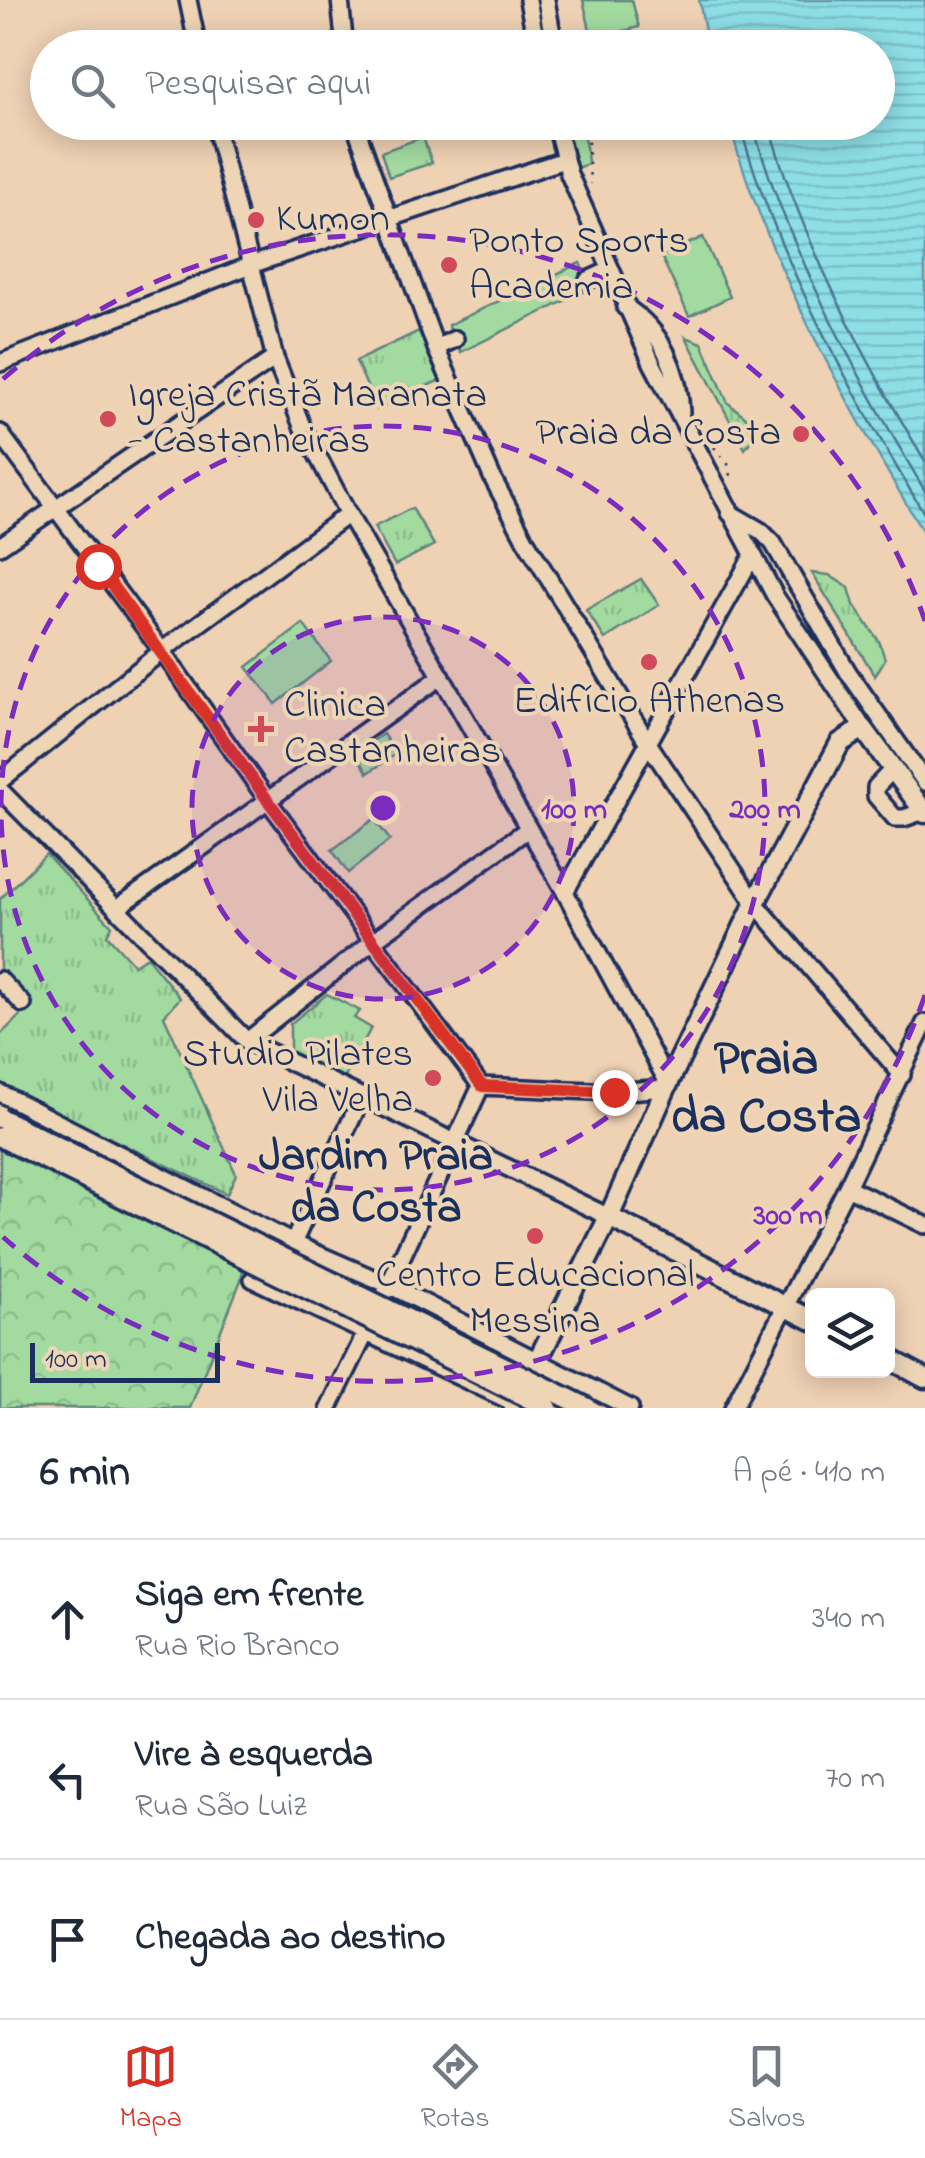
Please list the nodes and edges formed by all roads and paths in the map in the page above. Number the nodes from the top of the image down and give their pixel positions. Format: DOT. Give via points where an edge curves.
graph roads {
  1 [pos="188,0"];
  2 [pos="340,0"];
  3 [pos="528,0"];
  4 [pos="546,0"];
  5 [pos="194,30"];
  6 [pos="343,30"];
  7 [pos="534,30"];
  8 [pos="551,30"];
  9 [pos="219,140"];
  10 [pos="360,140"];
  11 [pos="559,140"];
  12 [pos="587,140"];
  13 [pos="564,160"];
  14 [pos="591,193"];
  15 [pos="386,217"];
  16 [pos="251,265"];
  17 [pos="610,270"];
  18 [pos="588,280"];
  19 [pos="455,339"];
  20 [pos="436,348"];
  21 [pos="275,358"];
  22 [pos="0,363"];
  23 [pos="0,433"];
  24 [pos="710,442"];
  25 [pos="734,486"];
  26 [pos="56,506"];
  27 [pos="728,512"];
  28 [pos="348,514"];
  29 [pos="0,546"];
  30 [pos="754,555"];
  31 [pos="162,651"];
  32 [pos="442,676"];
  33 [pos="863,728"];
  34 [pos="648,742"];
  35 [pos="898,761"];
  36 [pos="0,781"];
  37 [pos="916,785"];
  38 [pos="0,790"];
  39 [pos="269,802"];
  40 [pos="924,812"];
  41 [pos="528,829"];
  42 [pos="565,892"];
  43 [pos="755,904"];
  44 [pos="117,908"];
  45 [pos="373,942"];
  46 [pos="0,980"];
  47 [pos="23,1004"];
  48 [pos="925,1023"];
  49 [pos="247,1040"];
  50 [pos="902,1075"];
  51 [pos="482,1086"];
  52 [pos="667,1086"];
  53 [pos="0,1093"];
  54 [pos="362,1097"];
  55 [pos="0,1118"];
  56 [pos="0,1137"];
  57 [pos="454,1141"];
  58 [pos="848,1187"];
  59 [pos="608,1217"];
  60 [pos="925,1225"];
  61 [pos="293,1243"];
  62 [pos="253,1279"];
  63 [pos="389,1285"];
  64 [pos="785,1306"];
  65 [pos="805,1316"];
  66 [pos="368,1330"];
  67 [pos="538,1361"];
  68 [pos="895,1362"];
  69 [pos="925,1378"];
  70 [pos="518,1405"];
  71 [pos="329,1408"];
  72 [pos="548,1408"];
  73 [pos="588,1408"];
  74 [pos="630,1408"];
  75 [pos="734,1408"];
  1 -- 5 [label="street"];
  2 -- 6 [label="street"];
  3 -- 7 [label="street"];
  4 -- 8 [label="street"];
  9 -- 16 [label="street"];
  10 -- 15 [label="street"];
  11 -- 13 [label="street"];
  12 -- 14 [label="path"];
  13 -- 15 [label="street"];
  13 -- 17 [label="street"];
  15 -- 16 [label="street"];
  15 -- 20 [label="street"];
  16 -- 21 [label="street"];
  16 -- 22 [label="street"];
  17 -- 18 [label="street"];
  17 -- 27 [label="street"];
  19 -- 20 [label="street"];
  20 -- 34 [label="street" via="526,541"];
  21 -- 26 [label="street"];
  21 -- 28 [label="street"];
  23 -- 26 [label="street"];
  24 -- 25 [label="path" via="727,461"];
  26 -- 29 [label="street"];
  26 -- 31 [label="street"];
  27 -- 30 [label="street"];
  27 -- 35 [label="street" via="773,543"];
  28 -- 31 [label="street"];
  28 -- 32 [label="street"];
  30 -- 33 [label="street"];
  30 -- 34 [label="street"];
  31 -- 36 [label="street"];
  31 -- 39 [label="street"];
  32 -- 39 [label="street"];
  32 -- 41 [label="street"];
  33 -- 35 [label="main road"];
  33 -- 43 [label="main road" via="840,743"];
  34 -- 42 [label="street"];
  34 -- 43 [label="street"];
  35 -- 37 [label="main road"];
  35 -- 40 [label="street" via="877,784 876,796 895,818"];
  37 -- 40 [label="main road"];
  38 -- 44 [label="street"];
  39 -- 44 [label="street"];
  39 -- 45 [label="street"];
  41 -- 42 [label="street"];
  41 -- 45 [label="street"];
  42 -- 52 [label="street"];
  43 -- 50 [label="street"];
  43 -- 52 [label="main road"];
  44 -- 49 [label="street"];
  45 -- 49 [label="street"];
  45 -- 51 [label="street"];
  46 -- 47 [label="street"];
  48 -- 50 [label="street"];
  49 -- 54 [label="street"];
  50 -- 58 [label="street"];
  51 -- 52 [label="street" via="614,1092"];
  51 -- 57 [label="street"];
  52 -- 59 [label="main road"];
  53 -- 61 [label="street"];
  54 -- 57 [label="street"];
  54 -- 61 [label="street"];
  55 -- 73 [label="main road, bridge"];
  56 -- 72 [label="main road, bridge"];
  57 -- 59 [label="street"];
  57 -- 63 [label="street"];
  58 -- 60 [label="street"];
  58 -- 64 [label="street"];
  59 -- 64 [label="main road"];
  59 -- 67 [label="main road"];
  61 -- 63 [label="street"];
  62 -- 66 [label="street"];
  63 -- 66 [label="street, bridge"];
  63 -- 67 [label="street"];
  64 -- 65 [label="main road"];
  64 -- 75 [label="street"];
  66 -- 70 [label="street"];
  66 -- 71 [label="street"];
  67 -- 70 [label="main road, bridge"];
  67 -- 74 [label="street"];
  68 -- 69 [label="main road"];
}
